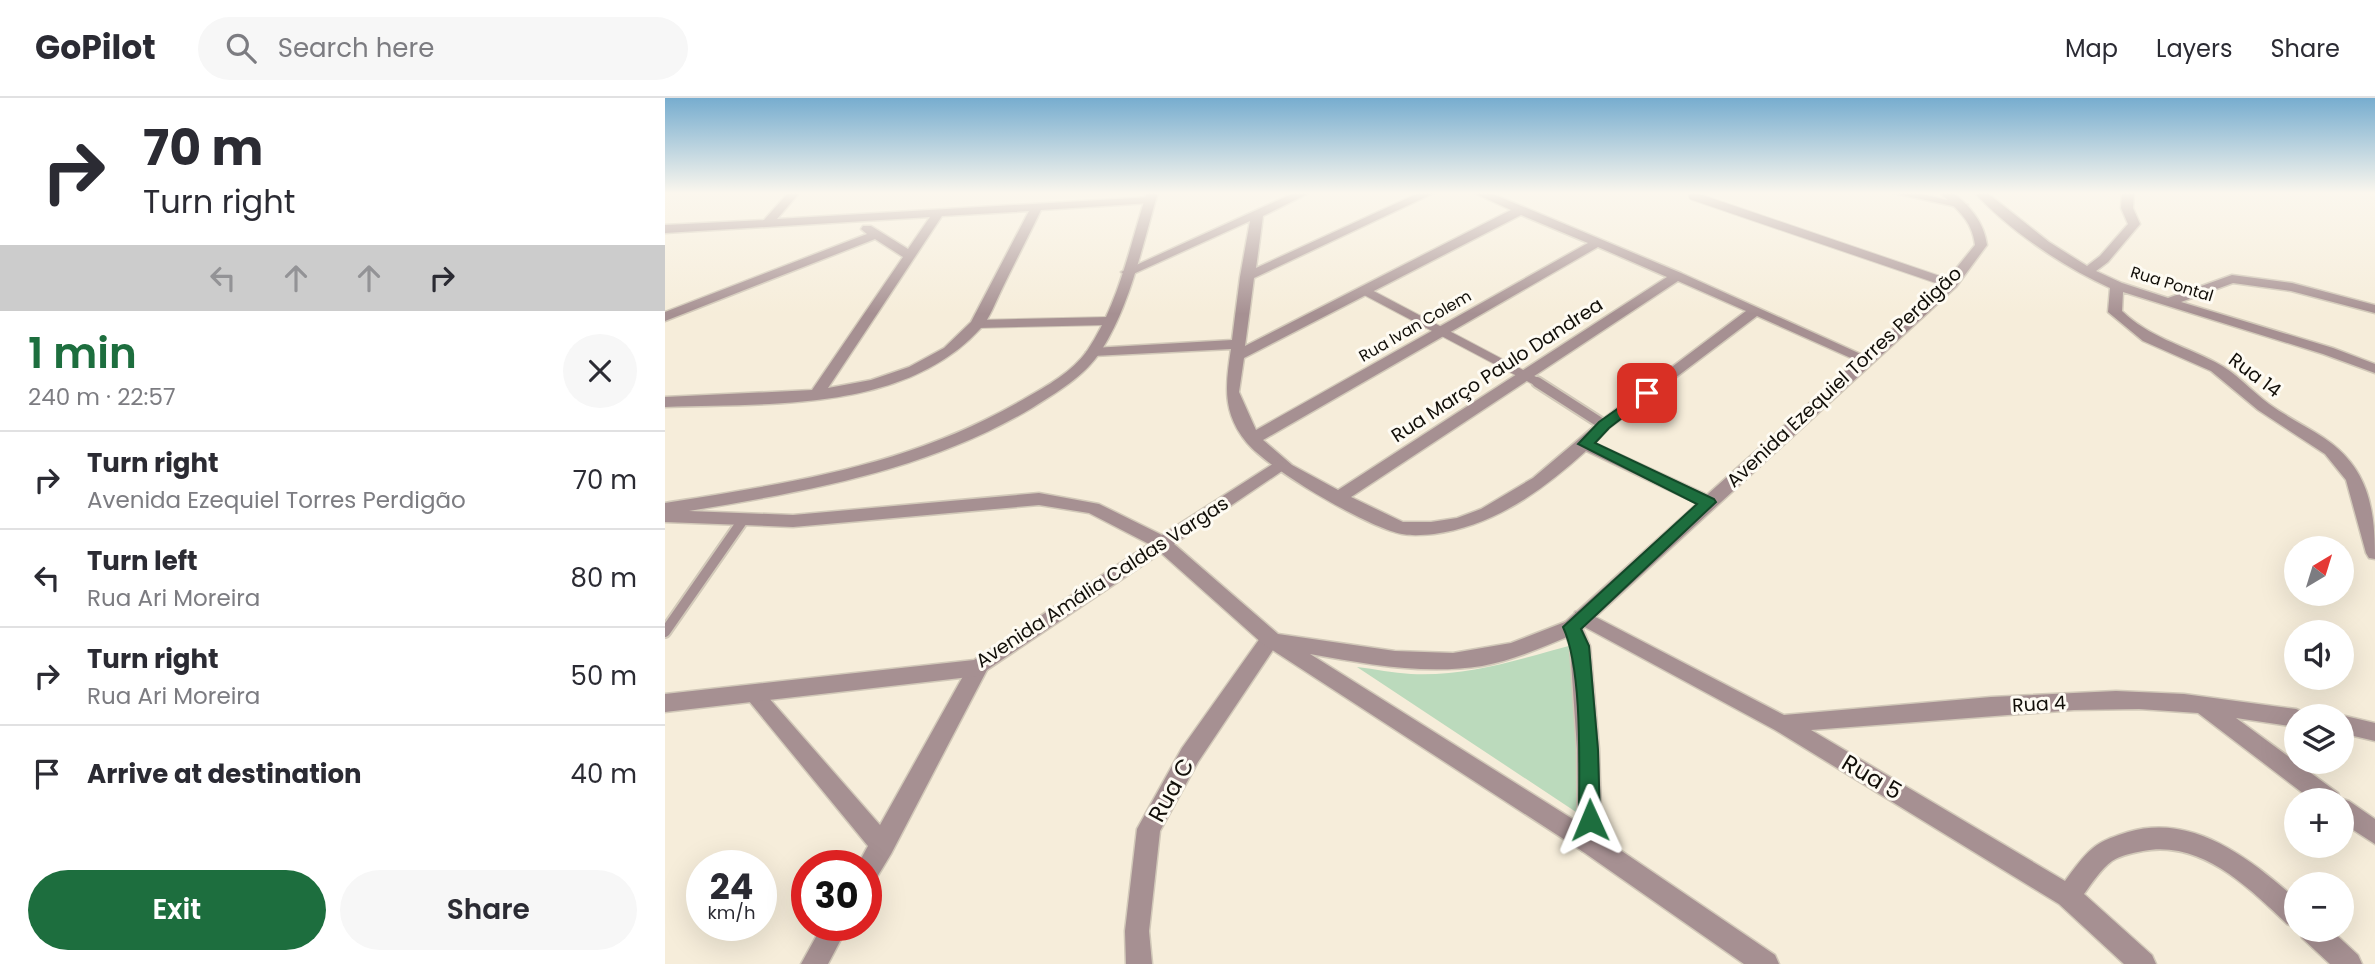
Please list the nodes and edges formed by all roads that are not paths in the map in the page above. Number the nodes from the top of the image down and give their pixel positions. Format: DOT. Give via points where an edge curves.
graph roads {
  1 [pos="871,232"];
  2 [pos="925,232"];
  3 [pos="1024,232"];
  4 [pos="1140,232"];
  5 [pos="1216,232"];
  6 [pos="1254,232"];
  7 [pos="1344,232"];
  8 [pos="1478,232"];
  9 [pos="1571,232"];
  10 [pos="1800,232"];
  11 [pos="1980,232"];
  12 [pos="2028,232"];
  13 [pos="2127,232"];
  14 [pos="875,235"];
  15 [pos="1596,243"];
  16 [pos="909,255"];
  17 [pos="1127,272"];
  18 [pos="2086,273"];
  19 [pos="1677,276"];
  20 [pos="1247,277"];
  21 [pos="1951,284"];
  22 [pos="2117,286"];
  23 [pos="1364,291"];
  24 [pos="2168,302"];
  25 [pos="2375,309"];
  26 [pos="1755,311"];
  27 [pos="665,317"];
  28 [pos="1109,321"];
  29 [pos="977,324"];
  30 [pos="1442,331"];
  31 [pos="1236,350"];
  32 [pos="1093,352"];
  33 [pos="1867,360"];
  34 [pos="2375,369"];
  35 [pos="1524,374"];
  36 [pos="817,394"];
  37 [pos="665,402"];
  38 [pos="1604,425"];
  39 [pos="1252,439"];
  40 [pos="1585,444"];
  41 [pos="1279,465"];
  42 [pos="1338,498"];
  43 [pos="1708,502"];
  44 [pos="665,509"];
  45 [pos="665,516"];
  46 [pos="743,520"];
  47 [pos="1161,543"];
  48 [pos="2375,553"];
  49 [pos="1577,622"];
  50 [pos="665,632"];
  51 [pos="1270,639"];
  52 [pos="978,668"];
  53 [pos="754,695"];
  54 [pos="665,703"];
  55 [pos="2204,706"];
  56 [pos="2284,716"];
  57 [pos="1782,724"];
  58 [pos="2354,727"];
  59 [pos="2375,732"];
  60 [pos="2314,788"];
  61 [pos="2354,818"];
  62 [pos="2375,833"];
  63 [pos="1590,843"];
  64 [pos="883,846"];
  65 [pos="881,850"];
  66 [pos="2067,896"];
  67 [pos="2284,904"];
  68 [pos="827,941"];
  69 [pos="2325,942"];
  70 [pos="814,964"];
  71 [pos="1139,964"];
  72 [pos="1766,964"];
  73 [pos="2143,964"];
  74 [pos="2349,964"];
  1 -- 14 [label="street"];
  2 -- 16 [label="street"];
  3 -- 29 [label="street"];
  4 -- 17 [label="street"];
  5 -- 17 [label="street"];
  6 -- 20 [label="street"];
  7 -- 20 [label="street"];
  8 -- 23 [label="street"];
  9 -- 15 [label="street"];
  10 -- 21 [label="lane"];
  11 -- 21 [label="street, Avenida Ezequiel Torres Perdigão" via="1981,245"];
  12 -- 18 [label="street, Rua Pontal"];
  13 -- 18 [label="street"];
  14 -- 16 [label="street"];
  14 -- 27 [label="street"];
  15 -- 19 [label="street"];
  15 -- 30 [label="street, Rua Ivan Colem"];
  16 -- 36 [label="street"];
  17 -- 28 [label="street"];
  18 -- 22 [label="street, Rua Pontal"];
  19 -- 26 [label="street"];
  19 -- 35 [label="street, Rua Março Paulo Dandrea"];
  20 -- 31 [label="street"];
  21 -- 33 [label="street, Avenida Ezequiel Torres Perdigão"];
  22 -- 24 [label="street, Rua Pontal"];
  22 -- 48 [label="street, Rua 14" via="2116,312 2133,331 2222,372 2266,409 2332,452 2350,472"];
  23 -- 30 [label="lane"];
  23 -- 31 [label="street"];
  24 -- 25 [label="street" via="2232,279 2292,287"];
  24 -- 34 [label="street, Rua Pontal"];
  26 -- 33 [label="street"];
  26 -- 38 [label="street"];
  28 -- 29 [label="lane"];
  28 -- 32 [label="street"];
  29 -- 36 [label="street" via="965,340 897,377"];
  30 -- 35 [label="lane"];
  30 -- 39 [label="street, Rua Ivan Colem"];
  31 -- 32 [label="street"];
  31 -- 39 [label="street" via="1232,392"];
  32 -- 44 [label="street" via="1069,377 1022,408 944,447 862,474"];
  33 -- 43 [label="street, Avenida Ezequiel Torres Perdigão"];
  35 -- 38 [label="lane"];
  35 -- 42 [label="street, Rua Março Paulo Dandrea"];
  36 -- 37 [label="street"];
  38 -- 40 [label="street"];
  39 -- 41 [label="street"];
  40 -- 42 [label="street" via="1517,497 1458,526 1401,528"];
  40 -- 43 [label="street"];
  41 -- 42 [label="street"];
  41 -- 47 [label="street, Avenida Amália Caldas Vargas"];
  43 -- 49 [label="street, Avenida Ezequiel Torres Perdigão"];
  45 -- 46 [label="street"];
  46 -- 47 [label="street" via="793,521 1039,499 1093,508"];
  46 -- 50 [label="lane"];
  47 -- 51 [label="street"];
  47 -- 52 [label="street, Avenida Amália Caldas Vargas"];
  49 -- 51 [label="street, Avenida Ezequiel Torres Perdigão" via="1510,651 1450,662 1401,662"];
  49 -- 57 [label="street, Rua 5"];
  49 -- 63 [label="street"];
  51 -- 63 [label="street"];
  51 -- 71 [label="street, Rua C" via="1190,755 1149,828 1137,931"];
  52 -- 53 [label="street, Avenida Amália Caldas Vargas"];
  52 -- 64 [label="street"];
  53 -- 54 [label="street, Avenida Amália Caldas Vargas"];
  53 -- 64 [label="street"];
  55 -- 56 [label="street, Rua 4"];
  55 -- 57 [label="street, Rua 4" via="2118,700 1948,708"];
  55 -- 60 [label="street"];
  57 -- 66 [label="street, Rua 5"];
  58 -- 59 [label="street"];
  61 -- 62 [label="street"];
  63 -- 72 [label="street"];
  64 -- 65 [label="street"];
  66 -- 67 [label="street" via="2104,852 2148,838 2181,839 2217,855"];
  66 -- 73 [label="street, Rua 5"];
  68 -- 70 [label="street"];
  69 -- 74 [label="street"];
}
